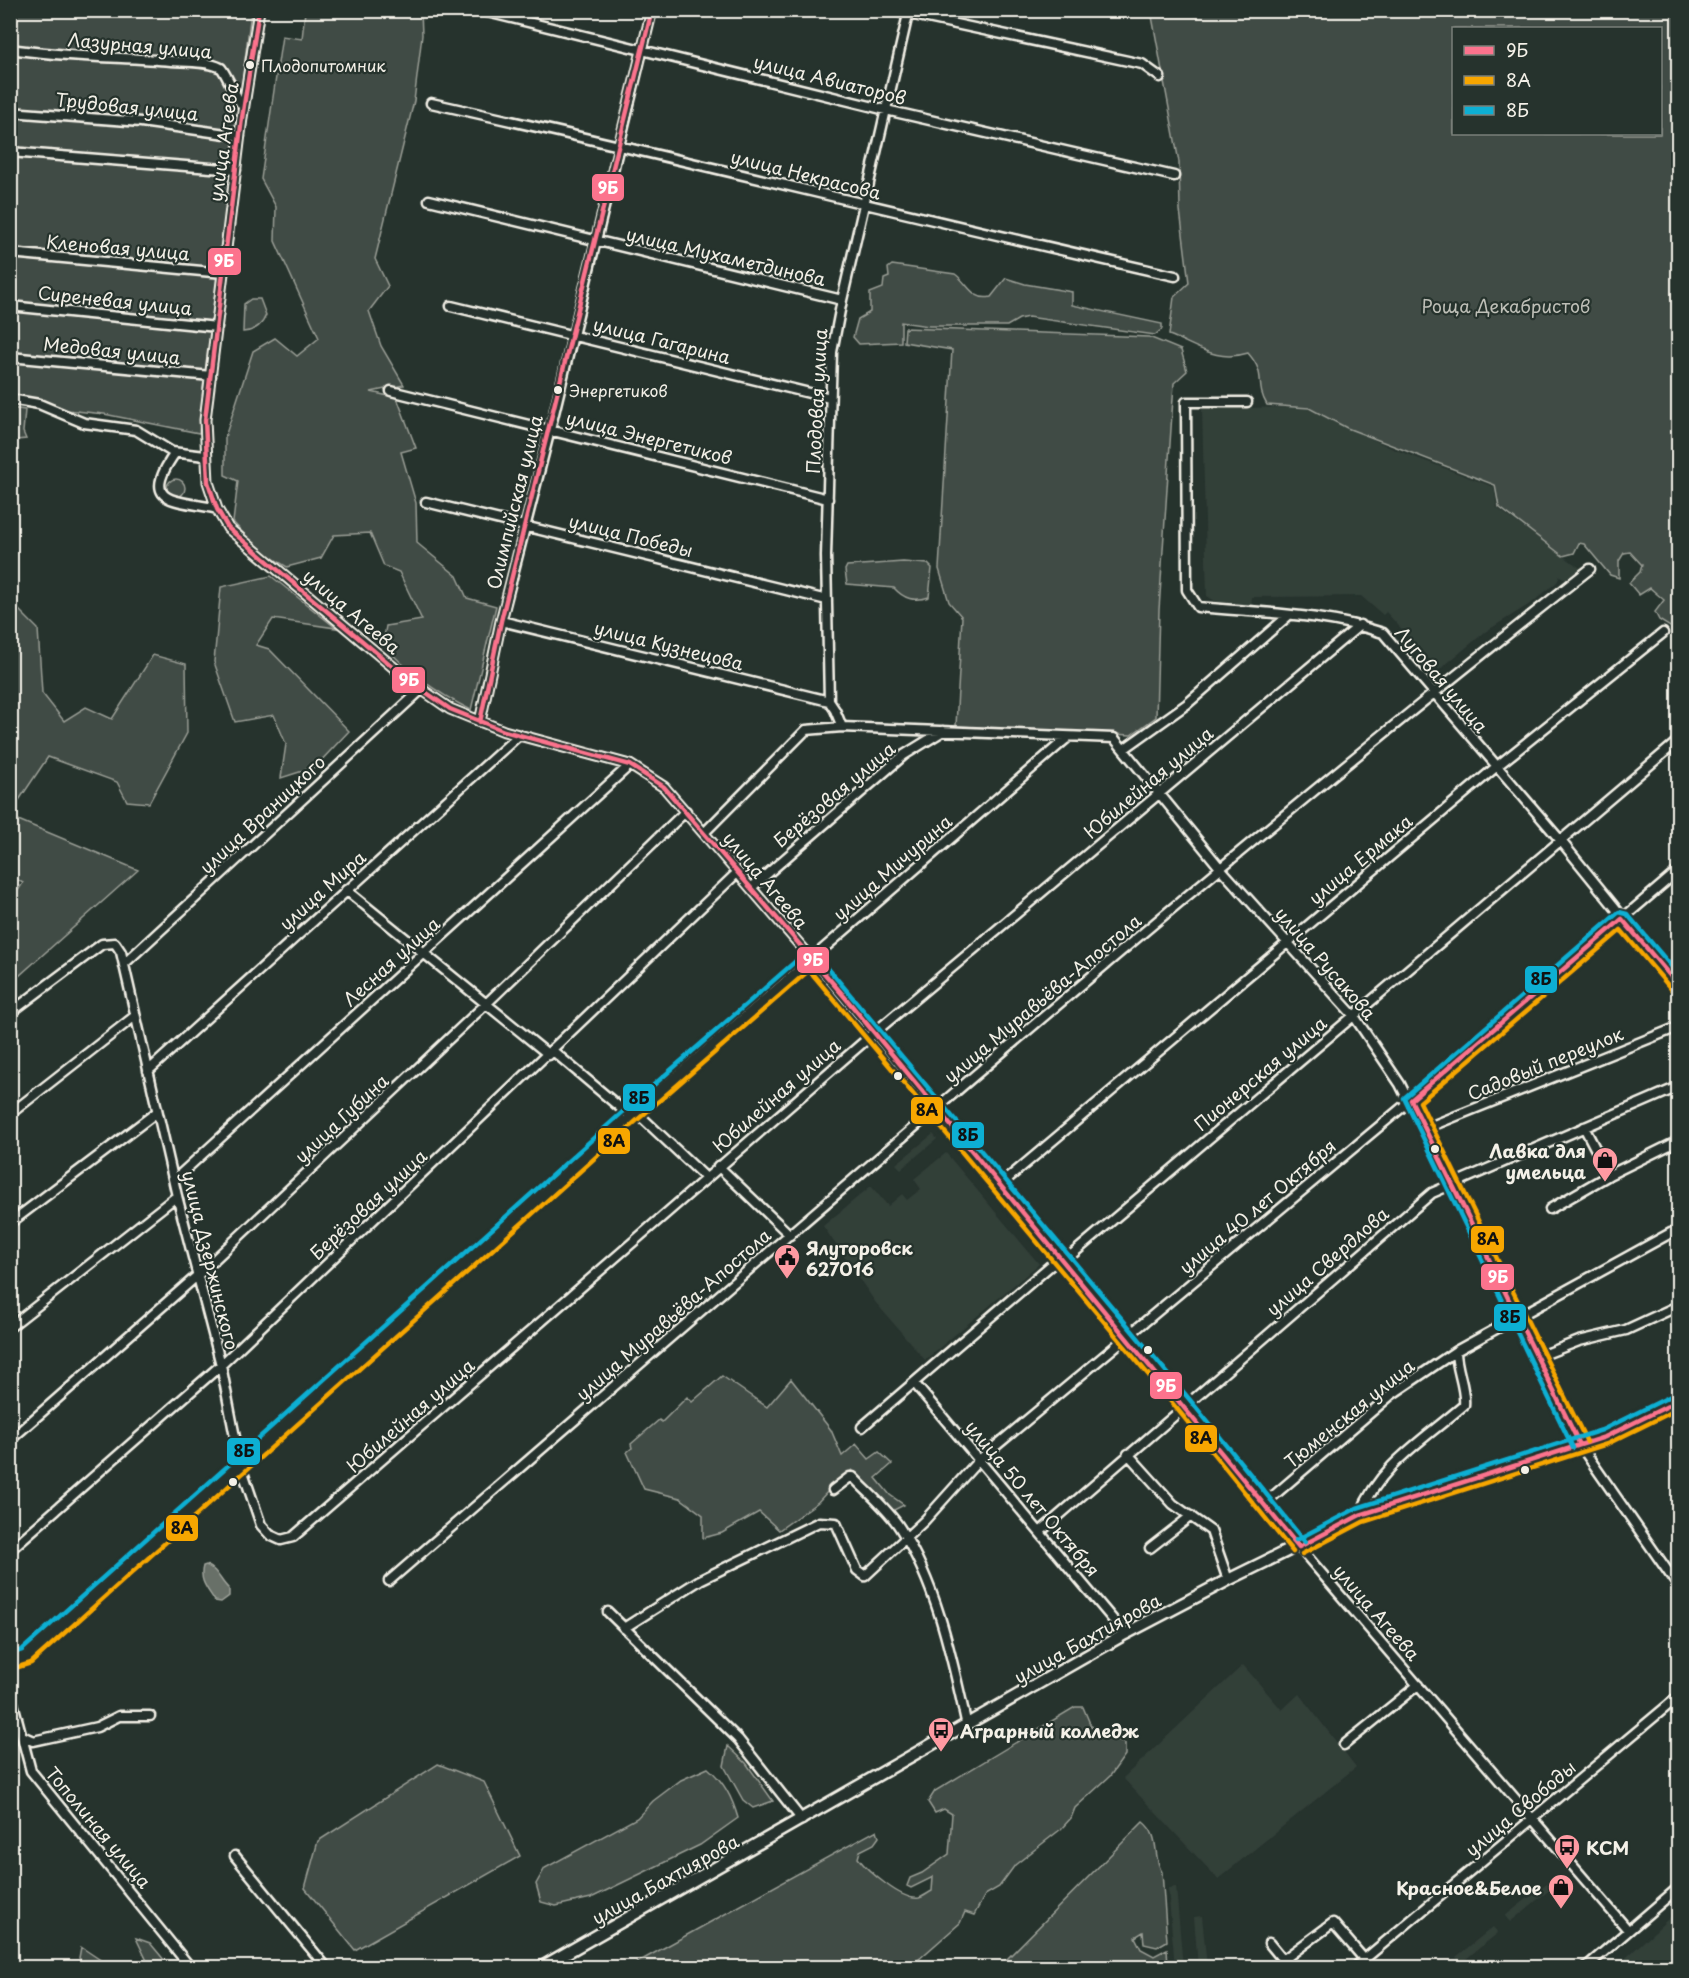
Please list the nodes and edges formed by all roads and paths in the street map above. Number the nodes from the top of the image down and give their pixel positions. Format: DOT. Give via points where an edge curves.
graph roads {
  1 [pos="259,10"];
  2 [pos="479,10"];
  3 [pos="652,10"];
  4 [pos="890,10"];
  5 [pos="908,13"];
  6 [pos="10,49"];
  7 [pos="643,51"];
  8 [pos="1160,77"];
  9 [pos="431,102"];
  10 [pos="243,107"];
  11 [pos="886,110"];
  12 [pos="10,111"];
  13 [pos="240,136"];
  14 [pos="620,145"];
  15 [pos="10,152"];
  16 [pos="236,170"];
  17 [pos="1174,176"];
  18 [pos="429,200"];
  19 [pos="863,206"];
  20 [pos="595,242"];
  21 [pos="10,253"];
  22 [pos="223,273"];
  23 [pos="1174,276"];
  24 [pos="842,300"];
  25 [pos="10,306"];
  26 [pos="452,306"];
  27 [pos="217,327"];
  28 [pos="572,335"];
  29 [pos="10,357"];
  30 [pos="211,376"];
  31 [pos="391,391"];
  32 [pos="830,398"];
  33 [pos="10,399"];
  34 [pos="1247,402"];
  35 [pos="550,430"];
  36 [pos="175,453"];
  37 [pos="205,456"];
  38 [pos="828,500"];
  39 [pos="426,502"];
  40 [pos="217,509"];
  41 [pos="526,525"];
  42 [pos="1590,570"];
  43 [pos="827,600"];
  44 [pos="1288,616"];
  45 [pos="501,621"];
  46 [pos="1360,625"];
  47 [pos="1663,633"];
  48 [pos="422,689"];
  49 [pos="1432,693"];
  50 [pos="829,701"];
  51 [pos="480,722"];
  52 [pos="842,726"];
  53 [pos="943,731"];
  54 [pos="519,735"];
  55 [pos="1067,738"];
  56 [pos="1678,741"];
  57 [pos="1124,749"];
  58 [pos="630,765"];
  59 [pos="1496,768"];
  60 [pos="1160,795"];
  61 [pos="686,811"];
  62 [pos="704,833"];
  63 [pos="1561,841"];
  64 [pos="1221,869"];
  65 [pos="1678,871"];
  66 [pos="738,872"];
  67 [pos="751,888"];
  68 [pos="346,890"];
  69 [pos="1622,919"];
  70 [pos="1286,943"];
  71 [pos="424,954"];
  72 [pos="810,959"];
  73 [pos="124,963"];
  74 [pos="1678,985"];
  75 [pos="486,1004"];
  76 [pos="10,1013"];
  77 [pos="135,1016"];
  78 [pos="1354,1016"];
  79 [pos="1678,1027"];
  80 [pos="873,1032"];
  81 [pos="551,1053"];
  82 [pos="148,1071"];
  83 [pos="1678,1087"];
  84 [pos="1410,1100"];
  85 [pos="936,1108"];
  86 [pos="157,1112"];
  87 [pos="633,1113"];
  88 [pos="10,1114"];
  89 [pos="1584,1127"];
  90 [pos="1424,1129"];
  91 [pos="1678,1142"];
  92 [pos="718,1166"];
  93 [pos="1609,1175"];
  94 [pos="705,1177"];
  95 [pos="174,1180"];
  96 [pos="1452,1183"];
  97 [pos="1000,1185"];
  98 [pos="177,1196"];
  99 [pos="1550,1209"];
  100 [pos="10,1223"];
  101 [pos="1678,1229"];
  102 [pos="790,1235"];
  103 [pos="1061,1259"];
  104 [pos="198,1275"];
  105 [pos="1678,1306"];
  106 [pos="1517,1317"];
  107 [pos="10,1328"];
  108 [pos="1126,1336"];
  109 [pos="1456,1351"];
  110 [pos="1538,1358"];
  111 [pos="221,1365"];
  112 [pos="915,1384"];
  113 [pos="1678,1401"];
  114 [pos="1184,1405"];
  115 [pos="862,1427"];
  116 [pos="10,1440"];
  117 [pos="1580,1445"];
  118 [pos="1128,1454"];
  119 [pos="979,1460"];
  120 [pos="240,1463"];
  121 [pos="833,1490"];
  122 [pos="1265,1503"];
  123 [pos="1360,1515"];
  124 [pos="1191,1516"];
  125 [pos="305,1530"];
  126 [pos="1041,1531"];
  127 [pos="905,1539"];
  128 [pos="1299,1547"];
  129 [pos="1150,1548"];
  130 [pos="10,1550"];
  131 [pos="1228,1580"];
  132 [pos="389,1581"];
  133 [pos="1678,1586"];
  134 [pos="608,1612"];
  135 [pos="624,1628"];
  136 [pos="1125,1634"];
  137 [pos="10,1662"];
  138 [pos="1418,1684"];
  139 [pos="10,1692"];
  140 [pos="1678,1697"];
  141 [pos="150,1716"];
  142 [pos="967,1726"];
  143 [pos="22,1736"];
  144 [pos="1344,1745"];
  145 [pos="1533,1818"];
  146 [pos="802,1820"];
  147 [pos="235,1856"];
  148 [pos="1678,1888"];
  149 [pos="1628,1930"];
  150 [pos="1269,1943"];
  151 [pos="1364,1959"];
  152 [pos="191,1968"];
  153 [pos="327,1968"];
  154 [pos="540,1968"];
  155 [pos="1354,1968"];
  156 [pos="1585,1968"];
  1 -- 10 [label="street, улица Агеева"];
  2 -- 7 [label="street, улица Авиаторов"];
  3 -- 7 [label="street, Олимпийская улица"];
  4 -- 5 [label="street"];
  5 -- 8 [label="street" via="1142,64"];
  5 -- 11 [label="street, Плодовая улица"];
  6 -- 10 [label="street, Лазурная улица" via="221,68"];
  7 -- 11 [label="street, улица Авиаторов"];
  7 -- 14 [label="street, Олимпийская улица"];
  9 -- 14 [label="street, улица Некрасова"];
  10 -- 13 [label="street, улица Агеева"];
  11 -- 17 [label="street, улица Авиаторов"];
  11 -- 19 [label="street, Плодовая улица"];
  12 -- 13 [label="street, Трудовая улица" via="141,122"];
  13 -- 16 [label="street, улица Агеева"];
  14 -- 19 [label="street, улица Некрасова"];
  14 -- 20 [label="street, Олимпийская улица"];
  15 -- 16 [label="street"];
  16 -- 22 [label="street, улица Агеева"];
  18 -- 20 [label="street, улица Мухаметдинова"];
  19 -- 23 [label="street, улица Некрасова"];
  19 -- 24 [label="street, Плодовая улица"];
  20 -- 24 [label="street, улица Мухаметдинова"];
  20 -- 28 [label="street, Олимпийская улица"];
  21 -- 22 [label="street, Кленовая улица"];
  22 -- 27 [label="street, улица Агеева"];
  24 -- 32 [label="street, Плодовая улица" via="832,352"];
  25 -- 27 [label="street, Сиреневая улица"];
  26 -- 28 [label="street, улица Гагарина"];
  27 -- 30 [label="street, улица Агеева"];
  28 -- 32 [label="street, улица Гагарина"];
  28 -- 35 [label="street, Олимпийская улица"];
  29 -- 30 [label="street, Медовая улица"];
  30 -- 37 [label="street, улица Агеева"];
  31 -- 35 [label="street, улица Энергетиков"];
  32 -- 38 [label="street, Плодовая улица"];
  33 -- 36 [label="street" via="39,404 84,423 136,430"];
  34 -- 44 [label="street, Луговая улица" via="1186,402 1187,590 1198,607"];
  35 -- 38 [label="street, улица Энергетиков"];
  35 -- 41 [label="street, Олимпийская улица"];
  36 -- 37 [label="street"];
  36 -- 40 [label="street" via="161,474 164,496 171,501"];
  37 -- 40 [label="street, улица Агеева"];
  38 -- 43 [label="street, Плодовая улица"];
  39 -- 41 [label="street, улица Победы"];
  40 -- 48 [label="street, улица Агеева" via="228,528 246,546"];
  41 -- 43 [label="street, улица Победы"];
  41 -- 45 [label="street, Олимпийская улица"];
  42 -- 49 [label="street, улица Муравьёва-Апостола"];
  43 -- 50 [label="street, Плодовая улица"];
  44 -- 46 [label="street, Луговая улица"];
  44 -- 57 [label="street" via="1187,704"];
  45 -- 50 [label="street, улица Кузнецова"];
  45 -- 51 [label="street, Олимпийская улица"];
  46 -- 49 [label="street, Луговая улица" via="1383,633"];
  46 -- 60 [label="street, Юбилейная улица"];
  47 -- 59 [label="street, улица Ермака"];
  48 -- 51 [label="street, улица Агеева" via="450,709"];
  48 -- 73 [label="street, улица Враницкого"];
  49 -- 59 [label="street, Луговая улица"];
  49 -- 64 [label="street, улица Муравьёва-Апостола"];
  50 -- 52 [label="street, Плодовая улица"];
  51 -- 54 [label="street, улица Агеева"];
  52 -- 53 [label="street"];
  52 -- 62 [label="street" via="806,730"];
  53 -- 55 [label="street"];
  53 -- 67 [label="street, Берёзовая улица" via="904,755"];
  54 -- 58 [label="street, улица Агеева"];
  54 -- 68 [label="street, улица Мира"];
  55 -- 57 [label="street, улица Русакова" via="1114,738"];
  55 -- 72 [label="street, улица Мичурина"];
  56 -- 63 [label="street, Пионерская улица"];
  57 -- 60 [label="street, улица Русакова"];
  58 -- 61 [label="street, улица Агеева" via="664,787"];
  58 -- 71 [label="street, Лесная улица"];
  59 -- 63 [label="street, Луговая улица"];
  59 -- 70 [label="street, улица Ермака"];
  60 -- 64 [label="street, улица Русакова"];
  60 -- 80 [label="street, Юбилейная улица"];
  61 -- 62 [label="street, улица Агеева"];
  61 -- 75 [label="street, улица Губина"];
  62 -- 66 [label="street, улица Агеева"];
  63 -- 69 [label="street, Луговая улица"];
  63 -- 78 [label="street, Пионерская улица"];
  64 -- 70 [label="street, улица Русакова"];
  64 -- 85 [label="street, улица Муравьёва-Апостола"];
  65 -- 69 [label="street, улица 40 лет Октября"];
  66 -- 67 [label="street, улица Агеева"];
  66 -- 81 [label="street, Берёзовая улица"];
  67 -- 72 [label="street, улица Агеева"];
  68 -- 71 [label="street"];
  68 -- 82 [label="street, улица Мира"];
  69 -- 74 [label="street, Луговая улица"];
  69 -- 84 [label="street, улица 40 лет Октября"];
  70 -- 78 [label="street, улица Русакова"];
  70 -- 97 [label="street, улица Ермака"];
  71 -- 75 [label="street"];
  71 -- 95 [label="street, Лесная улица"];
  72 -- 80 [label="street, улица Агеева"];
  72 -- 87 [label="street, улица Мичурина"];
  73 -- 76 [label="street, улица Дзержинского" via="115,943 102,944"];
  73 -- 77 [label="street, улица Дзержинского"];
  75 -- 81 [label="street"];
  75 -- 104 [label="street, улица Губина"];
  77 -- 82 [label="street, улица Дзержинского"];
  77 -- 88 [label="street"];
  78 -- 84 [label="street, улица Русакова"];
  78 -- 103 [label="street, Пионерская улица" via="1069,1257"];
  79 -- 90 [label="street, Садовый переулок"];
  80 -- 85 [label="street, улица Агеева"];
  80 -- 92 [label="street, Юбилейная улица"];
  81 -- 87 [label="street"];
  81 -- 111 [label="street, Берёзовая улица"];
  82 -- 86 [label="street, улица Дзержинского"];
  83 -- 89 [label="street, улица Свердлова"];
  84 -- 90 [label="street, улица Русакова"];
  84 -- 108 [label="street, улица 40 лет Октября"];
  85 -- 97 [label="street, улица Агеева"];
  85 -- 102 [label="street, улица Муравьёва-Апостола"];
  86 -- 95 [label="street, улица Дзержинского"];
  86 -- 100 [label="street"];
  87 -- 94 [label="street"];
  87 -- 120 [label="street, улица Мичурина"];
  89 -- 93 [label="street"];
  89 -- 96 [label="street, улица Свердлова"];
  90 -- 96 [label="street, улица Русакова"];
  91 -- 93 [label="street"];
  92 -- 94 [label="street, Юбилейная улица"];
  92 -- 102 [label="street"];
  93 -- 99 [label="street"];
  94 -- 125 [label="street, Юбилейная улица"];
  95 -- 98 [label="street, улица Дзержинского"];
  96 -- 106 [label="street, улица Русакова"];
  96 -- 114 [label="street, улица Свердлова" via="1432,1193"];
  97 -- 103 [label="street, улица Агеева"];
  98 -- 104 [label="street, улица Дзержинского"];
  98 -- 107 [label="street"];
  101 -- 106 [label="street, Тюменская улица"];
  102 -- 132 [label="street, улица Муравьёва-Апостола"];
  103 -- 108 [label="street, улица Агеева"];
  103 -- 112 [label="street, Пионерская улица"];
  104 -- 111 [label="street, улица Дзержинского"];
  104 -- 116 [label="street, улица Губина"];
  105 -- 110 [label="street" via="1626,1330 1579,1341"];
  106 -- 109 [label="street, Тюменская улица"];
  106 -- 110 [label="street, улица Русакова"];
  108 -- 114 [label="street, улица Агеева"];
  108 -- 119 [label="street, улица 40 лет Октября"];
  109 -- 122 [label="street, Тюменская улица" via="1391,1395"];
  109 -- 123 [label="street" via="1464,1405 1391,1465 1367,1497"];
  110 -- 117 [label="street, улица Русакова"];
  111 -- 120 [label="street, улица Дзержинского"];
  111 -- 130 [label="street, Берёзовая улица"];
  112 -- 115 [label="street, Пионерская улица"];
  112 -- 119 [label="street, улица 50 лет Октября"];
  113 -- 117 [label="main road, улица Бахтиярова" via="1641,1422"];
  114 -- 118 [label="street, улица Свердлова"];
  114 -- 122 [label="street, улица Агеева"];
  117 -- 123 [label="main road, улица Бахтиярова"];
  117 -- 133 [label="street, улица Русакова"];
  118 -- 124 [label="street" via="1173,1504"];
  118 -- 126 [label="street, улица Свердлова"];
  119 -- 126 [label="street, улица 50 лет Октября"];
  119 -- 127 [label="street, улица 40 лет Октября"];
  120 -- 125 [label="street, улица Дзержинского" via="261,1526 281,1540"];
  120 -- 137 [label="street, улица Мичурина" via="26,1657"];
  121 -- 127 [label="street" via="854,1477 900,1528"];
  122 -- 128 [label="street, улица Агеева"];
  123 -- 128 [label="main road, улица Бахтиярова"];
  124 -- 129 [label="street"];
  124 -- 131 [label="street" via="1211,1531"];
  126 -- 136 [label="street, улица 50 лет Октября"];
  127 -- 135 [label="street, улица 40 лет Октября" via="865,1576 857,1570 836,1523 819,1522 700,1580"];
  127 -- 142 [label="street" via="930,1584"];
  128 -- 131 [label="main road, улица Бахтиярова"];
  128 -- 138 [label="street, улица Агеева"];
  131 -- 136 [label="main road, улица Бахтиярова"];
  134 -- 135 [label="street"];
  135 -- 146 [label="street" via="738,1739"];
  136 -- 142 [label="main road, улица Бахтиярова"];
  138 -- 144 [label="street"];
  138 -- 145 [label="street, улица Агеева"];
  139 -- 143 [label="street, Тополиная улица"];
  140 -- 145 [label="street, улица Свободы"];
  141 -- 143 [label="street" via="119,1716 97,1727 33,1741"];
  142 -- 146 [label="main road, улица Бахтиярова"];
  143 -- 152 [label="street, Тополиная улица" via="31,1771"];
  145 -- 149 [label="street, улица Агеева"];
  145 -- 151 [label="street, улица Свободы"];
  146 -- 154 [label="main road, улица Бахтиярова"];
  147 -- 153 [label="street"];
  148 -- 149 [label="street"];
  149 -- 156 [label="street"];
  150 -- 151 [label="street" via="1283,1960 1333,1923"];
  151 -- 155 [label="street, улица Свободы"];
}
